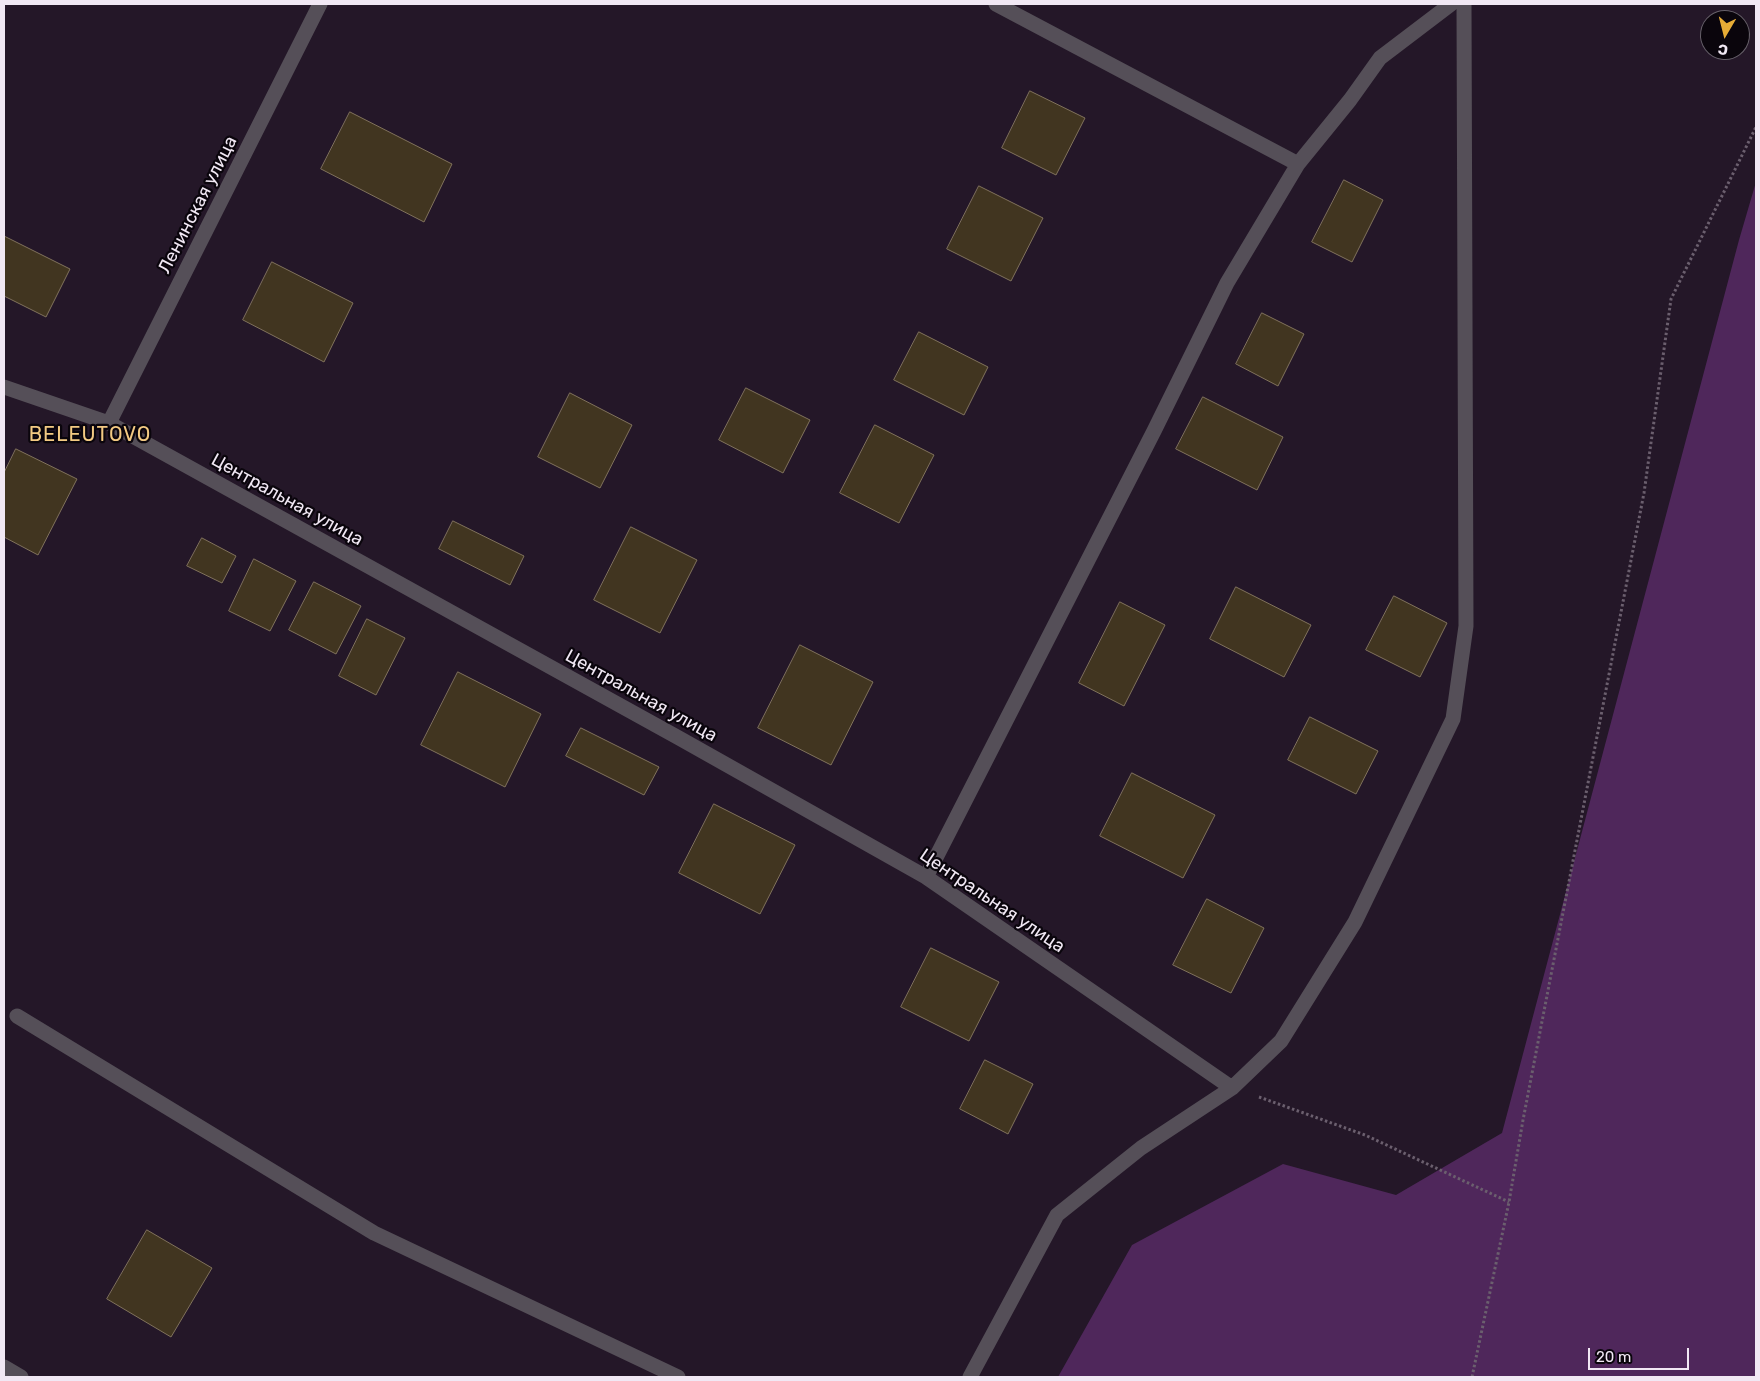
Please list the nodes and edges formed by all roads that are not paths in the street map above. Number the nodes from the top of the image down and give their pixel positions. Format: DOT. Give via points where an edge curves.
graph roads {
  1 [pos="320,4"];
  2 [pos="996,4"];
  3 [pos="1451,4"];
  4 [pos="1464,4"];
  5 [pos="1298,164"];
  6 [pos="4,387"];
  7 [pos="109,423"];
  8 [pos="926,877"];
  9 [pos="16,1016"];
  10 [pos="1232,1088"];
  11 [pos="4,1367"];
  12 [pos="21,1377"];
  13 [pos="678,1377"];
  14 [pos="970,1377"];
  1 -- 7 [label="street, Ленинская улица"];
  2 -- 5 [label="street"];
  3 -- 5 [label="street" via="1380,58"];
  4 -- 10 [label="street" via="1466,626 1453,719 1355,922 1281,1041"];
  5 -- 8 [label="street" via="1227,283"];
  6 -- 7 [label="street, Центральная улица"];
  7 -- 8 [label="street, Центральная улица"];
  8 -- 10 [label="street, Центральная улица"];
  9 -- 13 [label="street" via="374,1233"];
  10 -- 14 [label="street" via="1140,1148 1057,1215"];
  11 -- 12 [label="street"];
}
